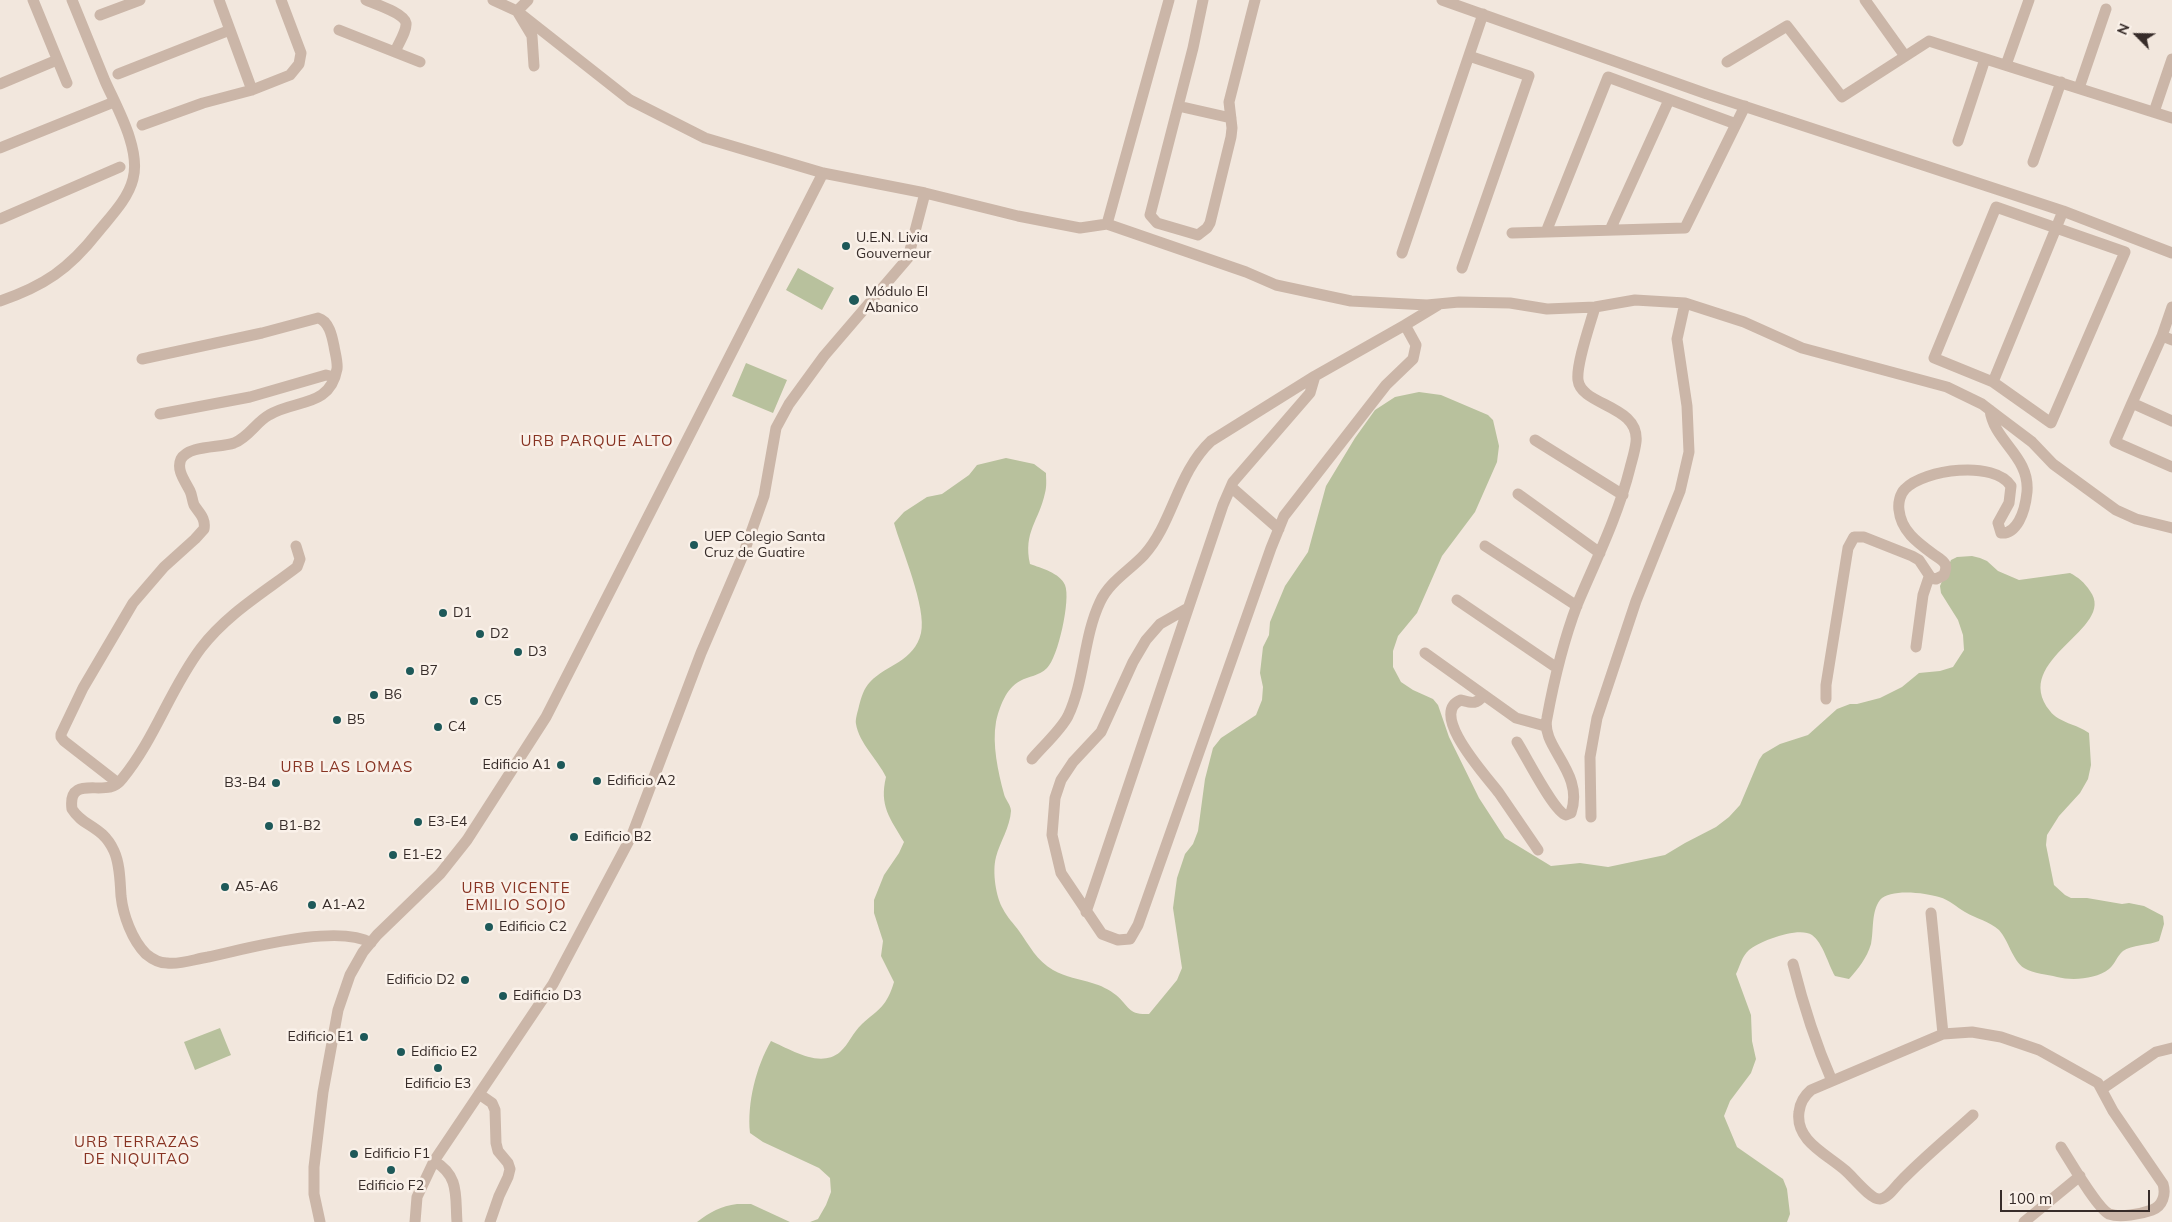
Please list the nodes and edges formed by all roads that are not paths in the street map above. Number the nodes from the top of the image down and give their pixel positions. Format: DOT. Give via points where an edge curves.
graph roads {
  1 [pos="33,0"];
  2 [pos="72,0"];
  3 [pos="140,0"];
  4 [pos="218,0"];
  5 [pos="281,0"];
  6 [pos="366,0"];
  7 [pos="494,0"];
  8 [pos="528,0"];
  9 [pos="1169,0"];
  10 [pos="1203,0"];
  11 [pos="1255,0"];
  12 [pos="1442,0"];
  13 [pos="1865,0"];
  14 [pos="2029,0"];
  15 [pos="116,4"];
  16 [pos="2106,9"];
  17 [pos="517,11"];
  18 [pos="1483,14"];
  19 [pos="100,15"];
  20 [pos="230,30"];
  21 [pos="339,30"];
  22 [pos="395,52"];
  23 [pos="1469,56"];
  24 [pos="1905,56"];
  25 [pos="1985,59"];
  26 [pos="2172,59"];
  27 [pos="57,60"];
  28 [pos="420,62"];
  29 [pos="1727,62"];
  30 [pos="2006,65"];
  31 [pos="534,66"];
  32 [pos="118,74"];
  33 [pos="2061,82"];
  34 [pos="0,83"];
  35 [pos="67,83"];
  36 [pos="2079,88"];
  37 [pos="252,90"];
  38 [pos="1669,100"];
  39 [pos="114,102"];
  40 [pos="1178,106"];
  41 [pos="1745,106"];
  42 [pos="2154,112"];
  43 [pos="1231,118"];
  44 [pos="2172,118"];
  45 [pos="1736,124"];
  46 [pos="142,125"];
  47 [pos="1958,141"];
  48 [pos="0,148"];
  49 [pos="2033,162"];
  50 [pos="120,167"];
  51 [pos="823,173"];
  52 [pos="925,193"];
  53 [pos="2063,211"];
  54 [pos="0,219"];
  55 [pos="1107,224"];
  56 [pos="2056,229"];
  57 [pos="1610,230"];
  58 [pos="1546,232"];
  59 [pos="1512,233"];
  60 [pos="1402,253"];
  61 [pos="2172,253"];
  62 [pos="1462,268"];
  63 [pos="0,301"];
  64 [pos="1685,303"];
  65 [pos="1439,304"];
  66 [pos="1595,307"];
  67 [pos="2172,307"];
  68 [pos="1405,325"];
  69 [pos="2167,338"];
  70 [pos="142,359"];
  71 [pos="1315,376"];
  72 [pos="334,377"];
  73 [pos="1994,382"];
  74 [pos="2132,403"];
  75 [pos="1990,410"];
  76 [pos="160,414"];
  77 [pos="2172,421"];
  78 [pos="1535,440"];
  79 [pos="2172,467"];
  80 [pos="1231,487"];
  81 [pos="1518,494"];
  82 [pos="1624,495"];
  83 [pos="2172,528"];
  84 [pos="1279,529"];
  85 [pos="296,546"];
  86 [pos="1485,546"];
  87 [pos="1600,553"];
  88 [pos="1929,577"];
  89 [pos="1457,600"];
  90 [pos="1577,606"];
  91 [pos="1188,608"];
  92 [pos="1916,647"];
  93 [pos="1425,653"];
  94 [pos="1557,668"];
  95 [pos="1484,695"];
  96 [pos="1826,699"];
  97 [pos="1545,726"];
  98 [pos="1517,742"];
  99 [pos="1032,759"];
  100 [pos="118,783"];
  101 [pos="1591,817"];
  102 [pos="1538,850"];
  103 [pos="1086,912"];
  104 [pos="1931,912"];
  105 [pos="371,942"];
  106 [pos="1793,964"];
  107 [pos="1943,1034"];
  108 [pos="2172,1048"];
  109 [pos="1832,1081"];
  110 [pos="2102,1089"];
  111 [pos="479,1094"];
  112 [pos="1973,1115"];
  113 [pos="2061,1147"];
  114 [pos="434,1161"];
  115 [pos="2080,1176"];
  116 [pos="320,1222"];
  117 [pos="415,1222"];
  118 [pos="457,1222"];
  119 [pos="490,1222"];
  120 [pos="2024,1222"];
  1 -- 27 [label="street"];
  2 -- 39 [label="street"];
  3 -- 15 [label="street"];
  4 -- 20 [label="street"];
  5 -- 37 [label="street" via="300,49 299,64 290,75"];
  6 -- 22 [label="street" via="400,14 405,20"];
  7 -- 17 [label="street"];
  8 -- 17 [label="street"];
  9 -- 55 [label="street"];
  10 -- 40 [label="street"];
  11 -- 43 [label="street" via="1229,102"];
  12 -- 18 [label="street"];
  13 -- 24 [label="street"];
  14 -- 30 [label="street"];
  15 -- 19 [label="street"];
  16 -- 36 [label="street"];
  17 -- 31 [label="street" via="532,36"];
  17 -- 51 [label="street" via="630,100 648,110 705,138"];
  18 -- 23 [label="street"];
  18 -- 41 [label="street"];
  20 -- 32 [label="street"];
  20 -- 37 [label="street"];
  21 -- 22 [label="street"];
  22 -- 28 [label="street"];
  23 -- 60 [label="street"];
  23 -- 62 [label="street" via="1529,76"];
  24 -- 25 [label="street" via="1929,41"];
  24 -- 29 [label="street" via="1842,97 1787,26"];
  25 -- 30 [label="street"];
  25 -- 47 [label="street"];
  26 -- 42 [label="street"];
  27 -- 34 [label="street"];
  27 -- 35 [label="street"];
  30 -- 33 [label="street"];
  33 -- 36 [label="street"];
  33 -- 49 [label="street"];
  36 -- 42 [label="street"];
  37 -- 46 [label="street"];
  38 -- 45 [label="street"];
  38 -- 57 [label="street"];
  38 -- 58 [label="street" via="1608,78"];
  39 -- 48 [label="street"];
  39 -- 63 [label="street" via="132,147 134,177 129,190 87,246 66,268 48,281"];
  40 -- 43 [label="street"];
  40 -- 43 [label="street" via="1150,215 1157,223 1193,234 1202,233 1210,223 1231,136"];
  41 -- 45 [label="street"];
  41 -- 53 [label="street"];
  42 -- 44 [label="street"];
  45 -- 57 [label="street" via="1685,228"];
  50 -- 54 [label="street"];
  51 -- 52 [label="street"];
  51 -- 105 [label="street" via="546,717 467,840 440,874"];
  52 -- 55 [label="street" via="1080,228"];
  52 -- 111 [label="street" via="908,258 824,356 776,428 764,496 700,653 632,835 553,984"];
  53 -- 56 [label="street"];
  53 -- 61 [label="street"];
  55 -- 65 [label="street" via="1276,285 1351,300"];
  56 -- 73 [label="street"];
  56 -- 73 [label="street" via="1996,207 1952,313 1934,358"];
  56 -- 73 [label="street" via="2124,252 2051,423"];
  57 -- 58 [label="street"];
  58 -- 59 [label="street"];
  64 -- 66 [label="street" via="1635,300"];
  64 -- 75 [label="street" via="1744,322 1802,348 1948,387"];
  64 -- 101 [label="street" via="1677,339 1687,406 1689,452 1680,491 1636,601 1597,718 1590,757"];
  65 -- 66 [label="street" via="1510,303 1547,309"];
  65 -- 68 [label="street"];
  66 -- 82 [label="street" via="1578,379 1585,393 1629,418 1635,431 1636,441"];
  67 -- 69 [label="street"];
  68 -- 71 [label="street"];
  68 -- 84 [label="street" via="1416,345 1413,359 1386,385 1284,516"];
  69 -- 74 [label="street"];
  70 -- 72 [label="street" via="318,318 326,322 332,337 337,366"];
  71 -- 80 [label="street" via="1310,393"];
  71 -- 99 [label="street" via="1211,441 1198,454 1157,536 1101,600 1092,622 1074,702 1067,718"];
  72 -- 76 [label="street" via="326,375 250,397"];
  72 -- 100 [label="street" via="320,397 274,412 234,443 194,449 181,459 181,473 203,518 204,529 164,567 133,603 83,688 61,734 64,742"];
  74 -- 77 [label="street"];
  74 -- 79 [label="street" via="2115,442"];
  75 -- 83 [label="street" via="2032,442 2053,464 2116,510"];
  75 -- 88 [label="street" via="2002,438 2025,469 2028,482 2023,514 2012,530 2001,533 1998,523 2009,503 2011,486 1999,475 1975,469 1936,474 1909,486 1899,503 1902,523 1916,541 1944,561 1946,566 1944,575 1936,579"];
  78 -- 82 [label="street"];
  80 -- 84 [label="street"];
  80 -- 91 [label="street"];
  81 -- 87 [label="street"];
  82 -- 87 [label="street"];
  84 -- 103 [label="street" via="1138,925 1130,939 1118,940 1102,934"];
  85 -- 100 [label="street" via="300,559 297,567 238,610 201,648 169,699 144,748"];
  86 -- 90 [label="street"];
  87 -- 90 [label="street"];
  88 -- 92 [label="street" via="1923,595"];
  88 -- 96 [label="street" via="1919,560 1912,556 1864,537 1857,536 1850,542"];
  89 -- 94 [label="street"];
  90 -- 94 [label="street"];
  91 -- 103 [label="street"];
  91 -- 103 [label="street" via="1160,624 1146,640 1101,732 1061,780 1055,798 1052,835 1061,873"];
  93 -- 95 [label="street"];
  94 -- 97 [label="street"];
  95 -- 97 [label="street" via="1516,718"];
  95 -- 102 [label="street" via="1478,703 1461,700 1454,703 1451,710 1456,734"];
  97 -- 98 [label="street" via="1574,787 1571,812 1566,815 1561,814 1546,793"];
  100 -- 105 [label="street" via="111,787 80,788 72,798 72,809 79,818 101,831 111,846 118,863 128,922 142,949 153,959 172,964 284,942 339,935 357,936"];
  104 -- 107 [label="street"];
  105 -- 116 [label="street" via="350,974 338,1010 322,1092 314,1168 314,1194"];
  106 -- 109 [label="street" via="1816,1046"];
  107 -- 109 [label="street"];
  107 -- 110 [label="street" via="1982,1033 2024,1044 2093,1079"];
  108 -- 110 [label="street" via="2156,1052"];
  109 -- 112 [label="street" via="1803,1098 1798,1117 1802,1132 1808,1141 1875,1198 1886,1196"];
  110 -- 115 [label="street" via="2164,1184 2164,1195 2150,1210 2114,1215 2101,1207"];
  111 -- 114 [label="street"];
  111 -- 119 [label="street" via="492,1103 495,1110 496,1143 510,1169"];
  113 -- 115 [label="street"];
  114 -- 117 [label="street" via="417,1197"];
  114 -- 118 [label="street" via="452,1177"];
  115 -- 120 [label="street"];
}
